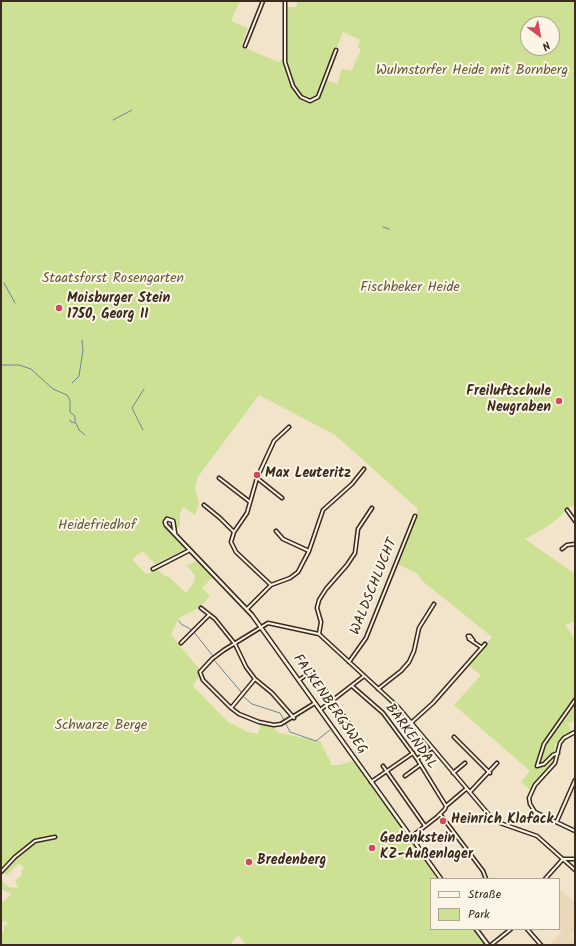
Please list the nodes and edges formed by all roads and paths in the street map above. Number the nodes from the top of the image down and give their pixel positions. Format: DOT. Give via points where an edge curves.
graph roads {
  1 [pos="263,1"];
  2 [pos="285,1"];
  3 [pos="245,46"];
  4 [pos="336,50"];
  5 [pos="289,427"];
  6 [pos="364,469"];
  7 [pos="219,478"];
  8 [pos="257,478"];
  9 [pos="282,498"];
  10 [pos="250,502"];
  11 [pos="204,505"];
  12 [pos="372,508"];
  13 [pos="567,510"];
  14 [pos="415,516"];
  15 [pos="575,521"];
  16 [pos="276,531"];
  17 [pos="234,532"];
  18 [pos="175,534"];
  19 [pos="575,544"];
  20 [pos="562,549"];
  21 [pos="190,550"];
  22 [pos="309,552"];
  23 [pos="153,569"];
  24 [pos="271,585"];
  25 [pos="434,604"];
  26 [pos="201,608"];
  27 [pos="247,609"];
  28 [pos="209,615"];
  29 [pos="261,627"];
  30 [pos="319,634"];
  31 [pos="473,640"];
  32 [pos="181,643"];
  33 [pos="235,644"];
  34 [pos="485,644"];
  35 [pos="481,647"];
  36 [pos="349,662"];
  37 [pos="364,676"];
  38 [pos="255,679"];
  39 [pos="299,680"];
  40 [pos="352,686"];
  41 [pos="378,689"];
  42 [pos="333,700"];
  43 [pos="575,700"];
  44 [pos="315,703"];
  45 [pos="231,708"];
  46 [pos="320,710"];
  47 [pos="294,718"];
  48 [pos="412,722"];
  49 [pos="350,725"];
  50 [pos="575,732"];
  51 [pos="454,737"];
  52 [pos="432,748"];
  53 [pos="413,753"];
  54 [pos="558,753"];
  55 [pos="417,759"];
  56 [pos="465,763"];
  57 [pos="497,763"];
  58 [pos="420,765"];
  59 [pos="383,766"];
  60 [pos="387,772"];
  61 [pos="453,772"];
  62 [pos="490,773"];
  63 [pos="405,776"];
  64 [pos="575,780"];
  65 [pos="371,782"];
  66 [pos="466,788"];
  67 [pos="470,792"];
  68 [pos="446,806"];
  69 [pos="440,814"];
  70 [pos="557,822"];
  71 [pos="425,826"];
  72 [pos="575,832"];
  73 [pos="55,836"];
  74 [pos="411,836"];
  75 [pos="563,859"];
  76 [pos="575,859"];
  77 [pos="575,870"];
  78 [pos="1,872"];
  79 [pos="440,878"];
  80 [pos="486,878"];
  81 [pos="546,878"];
  82 [pos="477,930"];
  83 [pos="510,930"];
  84 [pos="528,930"];
  85 [pos="488,945"];
  86 [pos="492,945"];
  87 [pos="541,945"];
  1 -- 3 [label="street"];
  2 -- 4 [label="street" via="285,59 293,86 301,97 310,101 318,97"];
  5 -- 8 [label="street" via="274,441"];
  6 -- 22 [label="street" via="347,489 322,510"];
  7 -- 10 [label="street"];
  8 -- 9 [label="street"];
  8 -- 10 [label="street"];
  10 -- 17 [label="street" via="247,513"];
  11 -- 17 [label="street"];
  12 -- 30 [label="street" via="358,529 355,553 319,600"];
  13 -- 15 [label="street"];
  14 -- 36 [label="street, WALDSCHLUCHT" via="366,638"];
  16 -- 22 [label="street" via="283,539"];
  17 -- 24 [label="street" via="231,542 233,549"];
  18 -- 18 [label="street, FALKENBERGSWEG" via="173,521 167,519 166,525"];
  18 -- 21 [label="street, FALKENBERGSWEG"];
  19 -- 20 [label="street"];
  21 -- 23 [label="street"];
  21 -- 27 [label="street, FALKENBERGSWEG"];
  22 -- 24 [label="street" via="298,572"];
  24 -- 27 [label="street"];
  25 -- 41 [label="street" via="419,628 409,662"];
  26 -- 28 [label="street"];
  27 -- 29 [label="street, FALKENBERGSWEG"];
  28 -- 32 [label="street"];
  28 -- 33 [label="street"];
  29 -- 30 [label="street" via="270,622"];
  29 -- 33 [label="street"];
  29 -- 39 [label="street, FALKENBERGSWEG"];
  30 -- 36 [label="street"];
  31 -- 35 [label="street"];
  33 -- 38 [label="street"];
  33 -- 45 [label="street" via="212,659 200,672 204,680"];
  34 -- 35 [label="street"];
  35 -- 48 [label="street" via="433,703"];
  36 -- 37 [label="street"];
  37 -- 40 [label="street"];
  37 -- 41 [label="street"];
  38 -- 45 [label="street"];
  38 -- 47 [label="street" via="276,697"];
  39 -- 42 [label="street" via="312,671"];
  39 -- 44 [label="street, FALKENBERGSWEG"];
  40 -- 42 [label="street"];
  40 -- 53 [label="street, BARKENDAL" via="383,713"];
  41 -- 48 [label="street"];
  42 -- 46 [label="street"];
  42 -- 49 [label="street"];
  43 -- 54 [label="street" via="544,744 537,766"];
  44 -- 46 [label="street, FALKENBERGSWEG"];
  44 -- 47 [label="street"];
  45 -- 47 [label="street" via="248,718 271,724 281,724"];
  46 -- 65 [label="street, FALKENBERGSWEG"];
  48 -- 52 [label="street"];
  50 -- 54 [label="street" via="564,738"];
  51 -- 62 [label="street"];
  52 -- 55 [label="street"];
  52 -- 61 [label="street"];
  53 -- 55 [label="street, BARKENDAL"];
  53 -- 60 [label="street"];
  54 -- 70 [label="street" via="555,763 535,785 529,798 535,812"];
  55 -- 58 [label="street, BARKENDAL"];
  56 -- 61 [label="street"];
  57 -- 62 [label="street"];
  58 -- 63 [label="street"];
  58 -- 68 [label="street, BARKENDAL"];
  59 -- 60 [label="street"];
  60 -- 65 [label="street"];
  60 -- 71 [label="street"];
  61 -- 66 [label="street"];
  62 -- 67 [label="street"];
  64 -- 70 [label="street"];
  65 -- 74 [label="street, FALKENBERGSWEG"];
  66 -- 67 [label="street"];
  66 -- 68 [label="street"];
  67 -- 75 [label="street" via="494,821 538,836"];
  68 -- 69 [label="street"];
  69 -- 71 [label="street"];
  69 -- 80 [label="street"];
  70 -- 72 [label="street"];
  71 -- 74 [label="street"];
  73 -- 78 [label="street" via="35,841"];
  74 -- 79 [label="street, FALKENBERGSWEG"];
  75 -- 76 [label="street"];
  75 -- 77 [label="street"];
  75 -- 81 [label="street"];
  82 -- 85 [label="street"];
  83 -- 86 [label="street"];
  84 -- 87 [label="street"];
}
